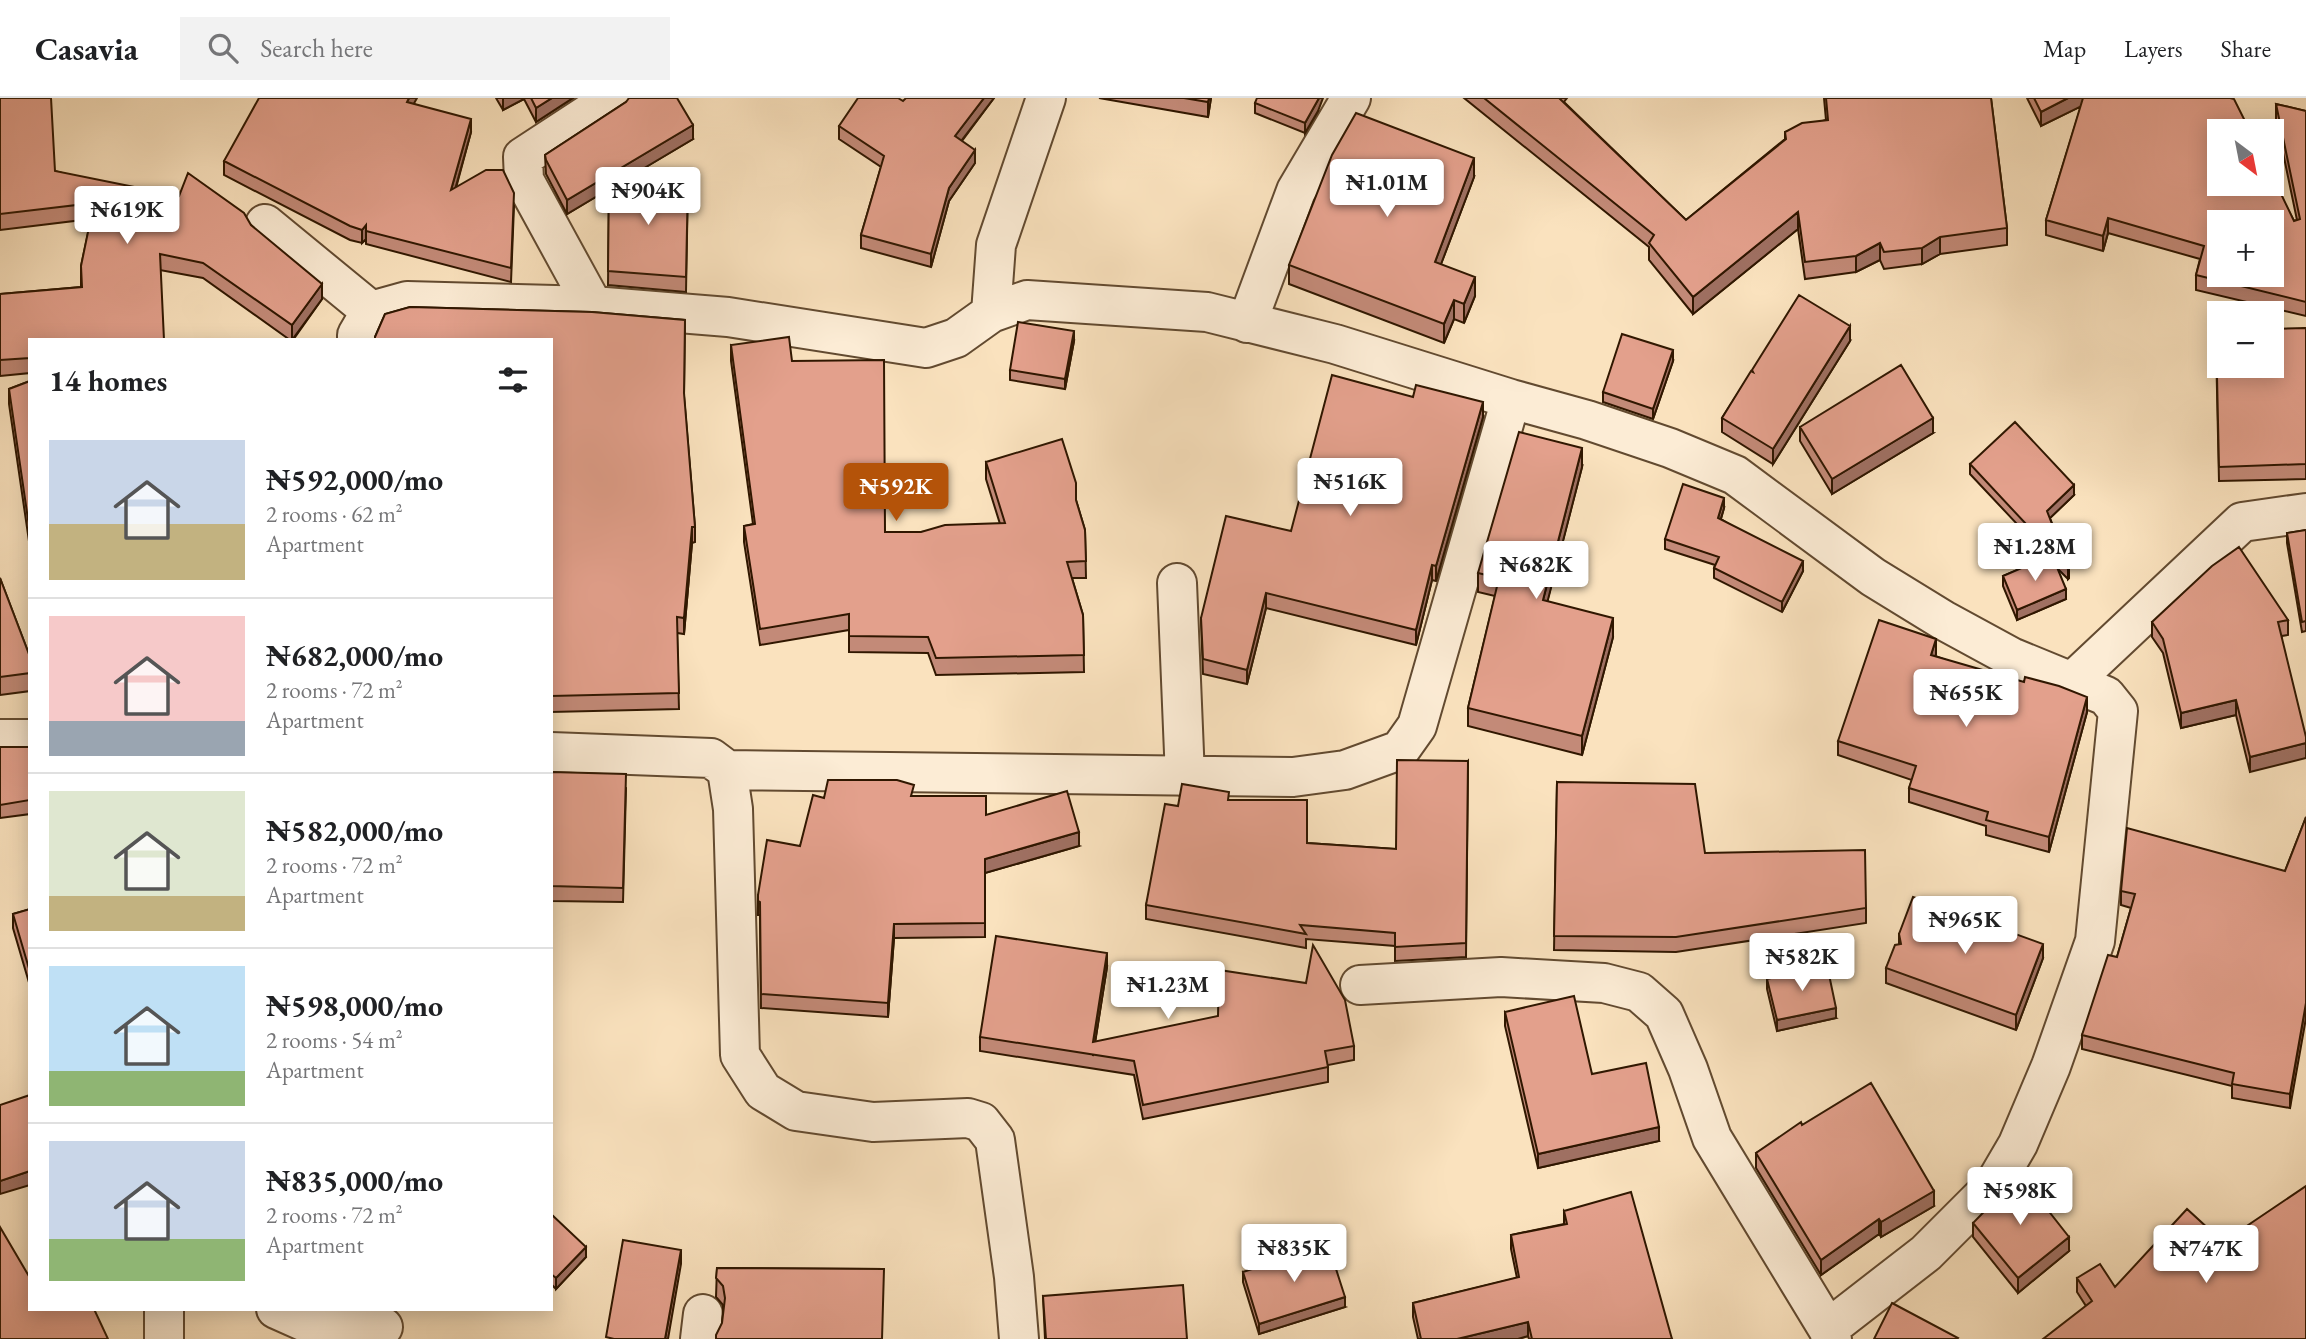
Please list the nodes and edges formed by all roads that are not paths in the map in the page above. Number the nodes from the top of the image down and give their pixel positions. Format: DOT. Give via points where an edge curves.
graph roads {
  1 [pos="613,98"];
  2 [pos="1046,98"];
  3 [pos="1350,98"];
  4 [pos="265,224"];
  5 [pos="593,306"];
  6 [pos="992,313"];
  7 [pos="1247,323"];
  8 [pos="364,325"];
  9 [pos="1511,400"];
  10 [pos="2306,513"];
  11 [pos="1177,583"];
  12 [pos="2073,681"];
  13 [pos="0,739"];
  14 [pos="28,739"];
  15 [pos="553,752"];
  16 [pos="727,771"];
  17 [pos="1185,778"];
  18 [pos="1360,985"];
  19 [pos="164,1311"];
  20 [pos="280,1311"];
  21 [pos="383,1327"];
  22 [pos="1830,1334"];
  23 [pos="164,1339"];
  24 [pos="1019,1339"];
  1 -- 5 [label="street" via="523,157 524,180"];
  2 -- 6 [label="street" via="996,244"];
  3 -- 7 [label="street" via="1296,191"];
  4 -- 8 [label="street"];
  5 -- 6 [label="street" via="728,317 926,348 956,338"];
  5 -- 8 [label="street" via="407,301"];
  6 -- 7 [label="street" via="1027,299 1207,312"];
  7 -- 9 [label="street" via="1335,344"];
  9 -- 12 [label="street" via="1587,420 1735,475 1873,577 1943,620 2011,657"];
  9 -- 17 [label="street" via="1417,726 1400,750 1345,770 1293,777"];
  10 -- 12 [label="street" via="2242,522"];
  11 -- 17 [label="street"];
  12 -- 22 [label="street" via="2106,696 2118,711 2095,941 2051,1066 2018,1144 1994,1185 1926,1253"];
  13 -- 14 [label="street"];
  15 -- 16 [label="street" via="711,758"];
  16 -- 17 [label="street"];
  16 -- 24 [label="street" via="733,809 740,1055 763,1091 796,1111 873,1122 968,1118 982,1122 995,1140"];
  18 -- 22 [label="street" via="1501,977 1604,983 1639,992 1664,1014 1712,1138"];
  19 -- 23 [label="street"];
  20 -- 21 [label="street" via="312,1325"];
}
